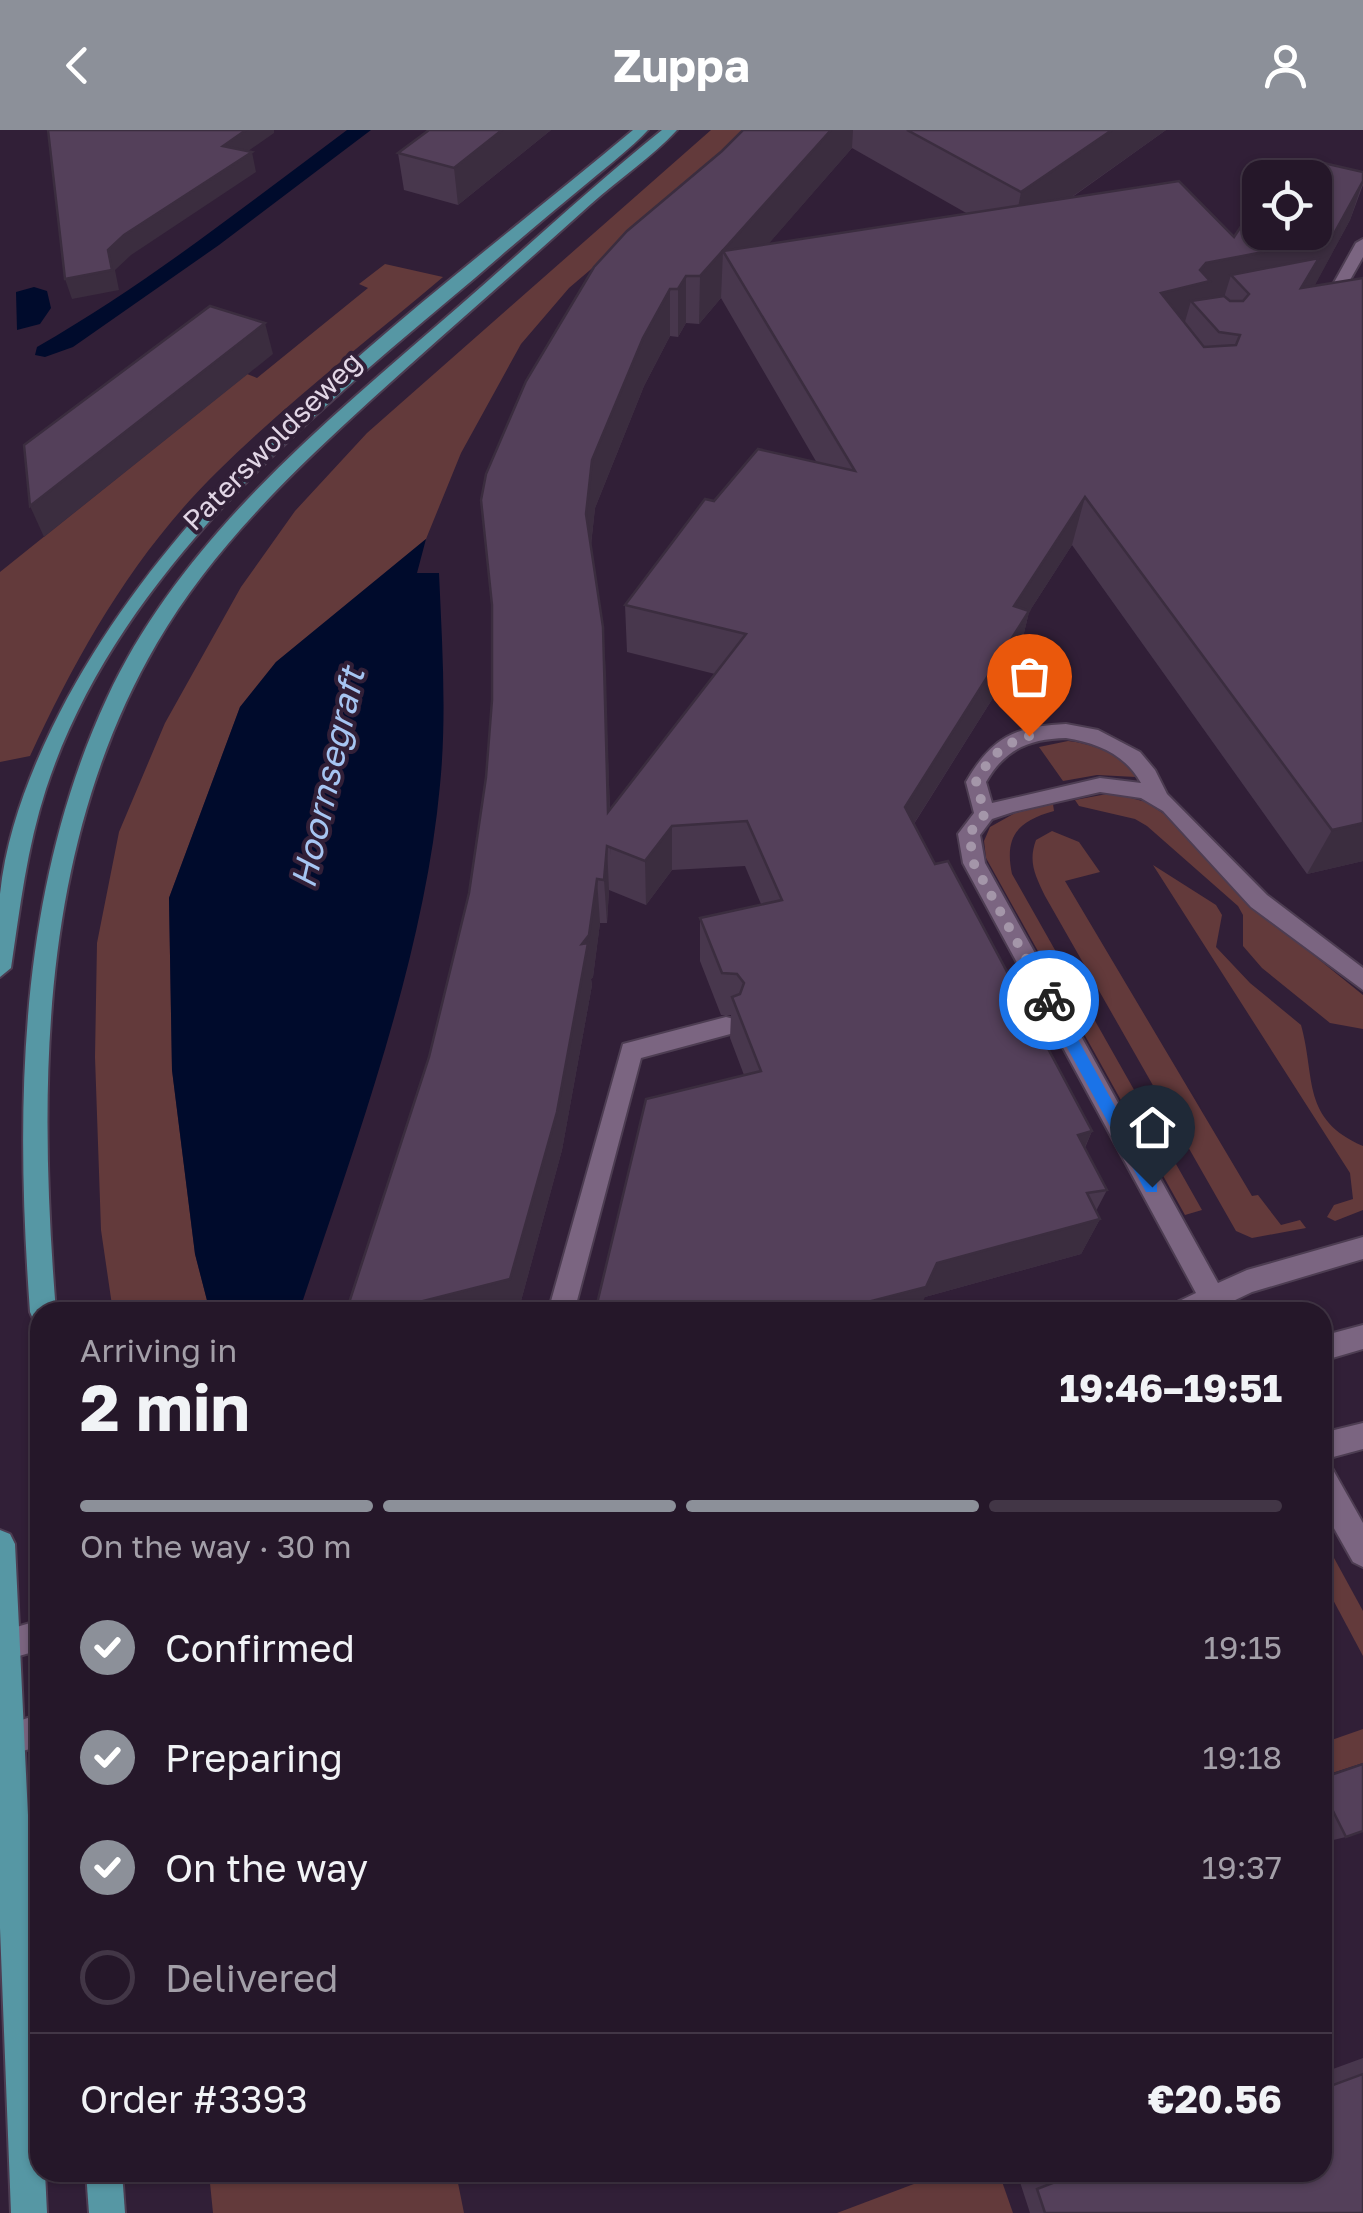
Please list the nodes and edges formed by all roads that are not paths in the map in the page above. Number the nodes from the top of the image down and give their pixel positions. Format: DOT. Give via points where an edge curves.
graph roads {
  1 [pos="642,130"];
  2 [pos="670,130"];
  3 [pos="1363,243"];
  4 [pos="1302,298"];
  5 [pos="1157,796"];
  6 [pos="985,814"];
  7 [pos="0,968"];
  8 [pos="1363,981"];
  9 [pos="726,1026"];
  10 [pos="1363,1248"];
  11 [pos="42,1302"];
  12 [pos="564,1302"];
  13 [pos="1214,1302"];
  14 [pos="1221,1302"];
  15 [pos="1363,1337"];
  16 [pos="1332,1346"];
  17 [pos="1363,1436"];
  18 [pos="1332,1444"];
  19 [pos="1332,1496"];
  20 [pos="0,1544"];
  21 [pos="1363,1552"];
  22 [pos="30,1639"];
  23 [pos="5,1646"];
  24 [pos="24,1735"];
  25 [pos="26,1830"];
  26 [pos="105,2182"];
  27 [pos="29,2213"];
  28 [pos="107,2213"];
  1 -- 7 [label="main road, Paterswoldseweg" via="305,412 207,510 148,582 45,763"];
  2 -- 11 [label="main road, Paterswoldseweg" via="332,426 230,529 168,611 118,694 76,810 46,959 34,1152"];
  3 -- 4 [label="street" via="1336,292"];
  5 -- 6 [label="street" via="1100,785"];
  5 -- 6 [label="street" via="1130,752 1096,737 1044,732 1009,743 988,761 976,782"];
  5 -- 8 [label="street" via="1259,901"];
  6 -- 13 [label="street" via="969,834 974,864"];
  9 -- 12 [label="street" via="631,1050"];
  10 -- 14 [label="street" via="1247,1282"];
  15 -- 16 [label="street"];
  17 -- 18 [label="street"];
  19 -- 21 [label="street"];
  20 -- 23 [label="main road"];
  22 -- 23 [label="street"];
  23 -- 24 [label="main road"];
  24 -- 25 [label="main road"];
  25 -- 27 [label="main road"];
  26 -- 28 [label="main road"];
}
